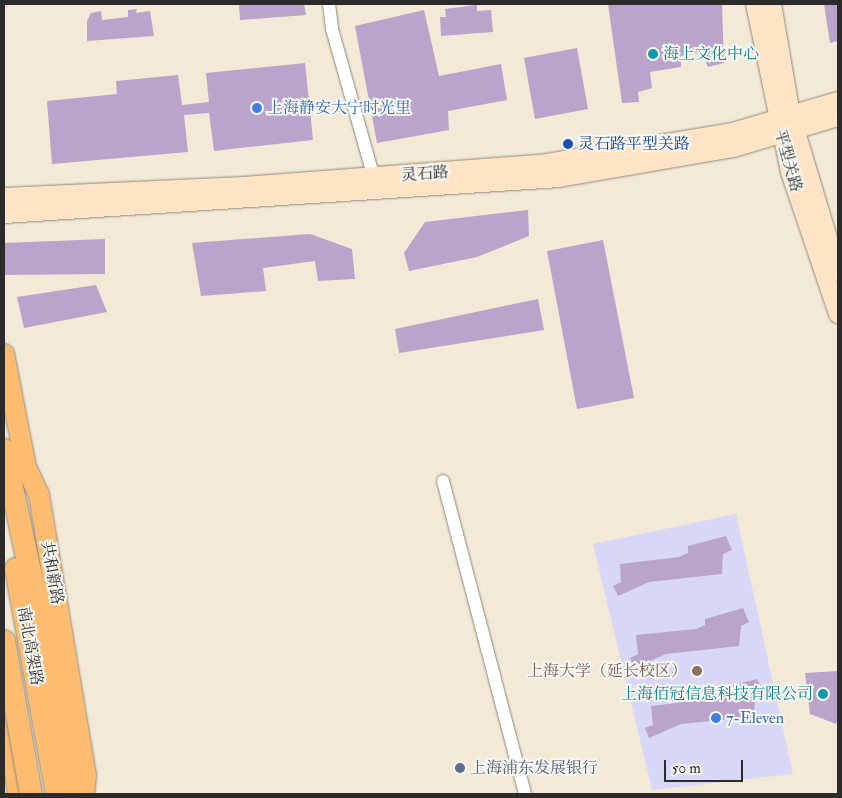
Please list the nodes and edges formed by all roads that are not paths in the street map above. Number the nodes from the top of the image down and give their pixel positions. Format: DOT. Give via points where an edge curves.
graph roads {
  1 [pos="330,4"];
  2 [pos="755,4"];
  3 [pos="772,4"];
  4 [pos="838,100"];
  5 [pos="838,117"];
  6 [pos="786,125"];
  7 [pos="374,178"];
  8 [pos="4,197"];
  9 [pos="4,214"];
  10 [pos="838,272"];
  11 [pos="838,314"];
  12 [pos="4,354"];
  13 [pos="4,446"];
  14 [pos="4,450"];
  15 [pos="4,459"];
  16 [pos="26,467"];
  17 [pos="443,481"];
  18 [pos="4,498"];
  19 [pos="4,641"];
  20 [pos="4,699"];
  21 [pos="18,794"];
  22 [pos="31,794"];
  23 [pos="56,794"];
  24 [pos="70,794"];
  25 [pos="78,794"];
  26 [pos="84,794"];
  27 [pos="525,794"];
  1 -- 7 [label="street" via="332,29"];
  2 -- 6 [label="main road, 平型关路"];
  3 -- 6 [label="main road, 平型关路"];
  4 -- 6 [label="main road, 灵石路"];
  5 -- 6 [label="main road, 灵石路"];
  6 -- 7 [label="main road, 灵石路" via="645,150 547,163"];
  6 -- 9 [label="main road, 灵石路" via="687,157 558,178"];
  6 -- 10 [label="main road, 平型关路"];
  6 -- 11 [label="main road, 平型关路"];
  7 -- 8 [label="main road, 灵石路"];
  12 -- 16 [label="main road, 共和新路"];
  13 -- 16 [label="main road"];
  14 -- 25 [label="highway" via="64,715"];
  15 -- 24 [label="main road, 共和新路"];
  16 -- 26 [label="main road, 共和新路" via="39,495 86,775"];
  17 -- 27 [label="street"];
  18 -- 23 [label="highway, 南北高架路"];
  19 -- 22 [label="highway, 南北高架路, bridge"];
  20 -- 21 [label="main road"];
}
